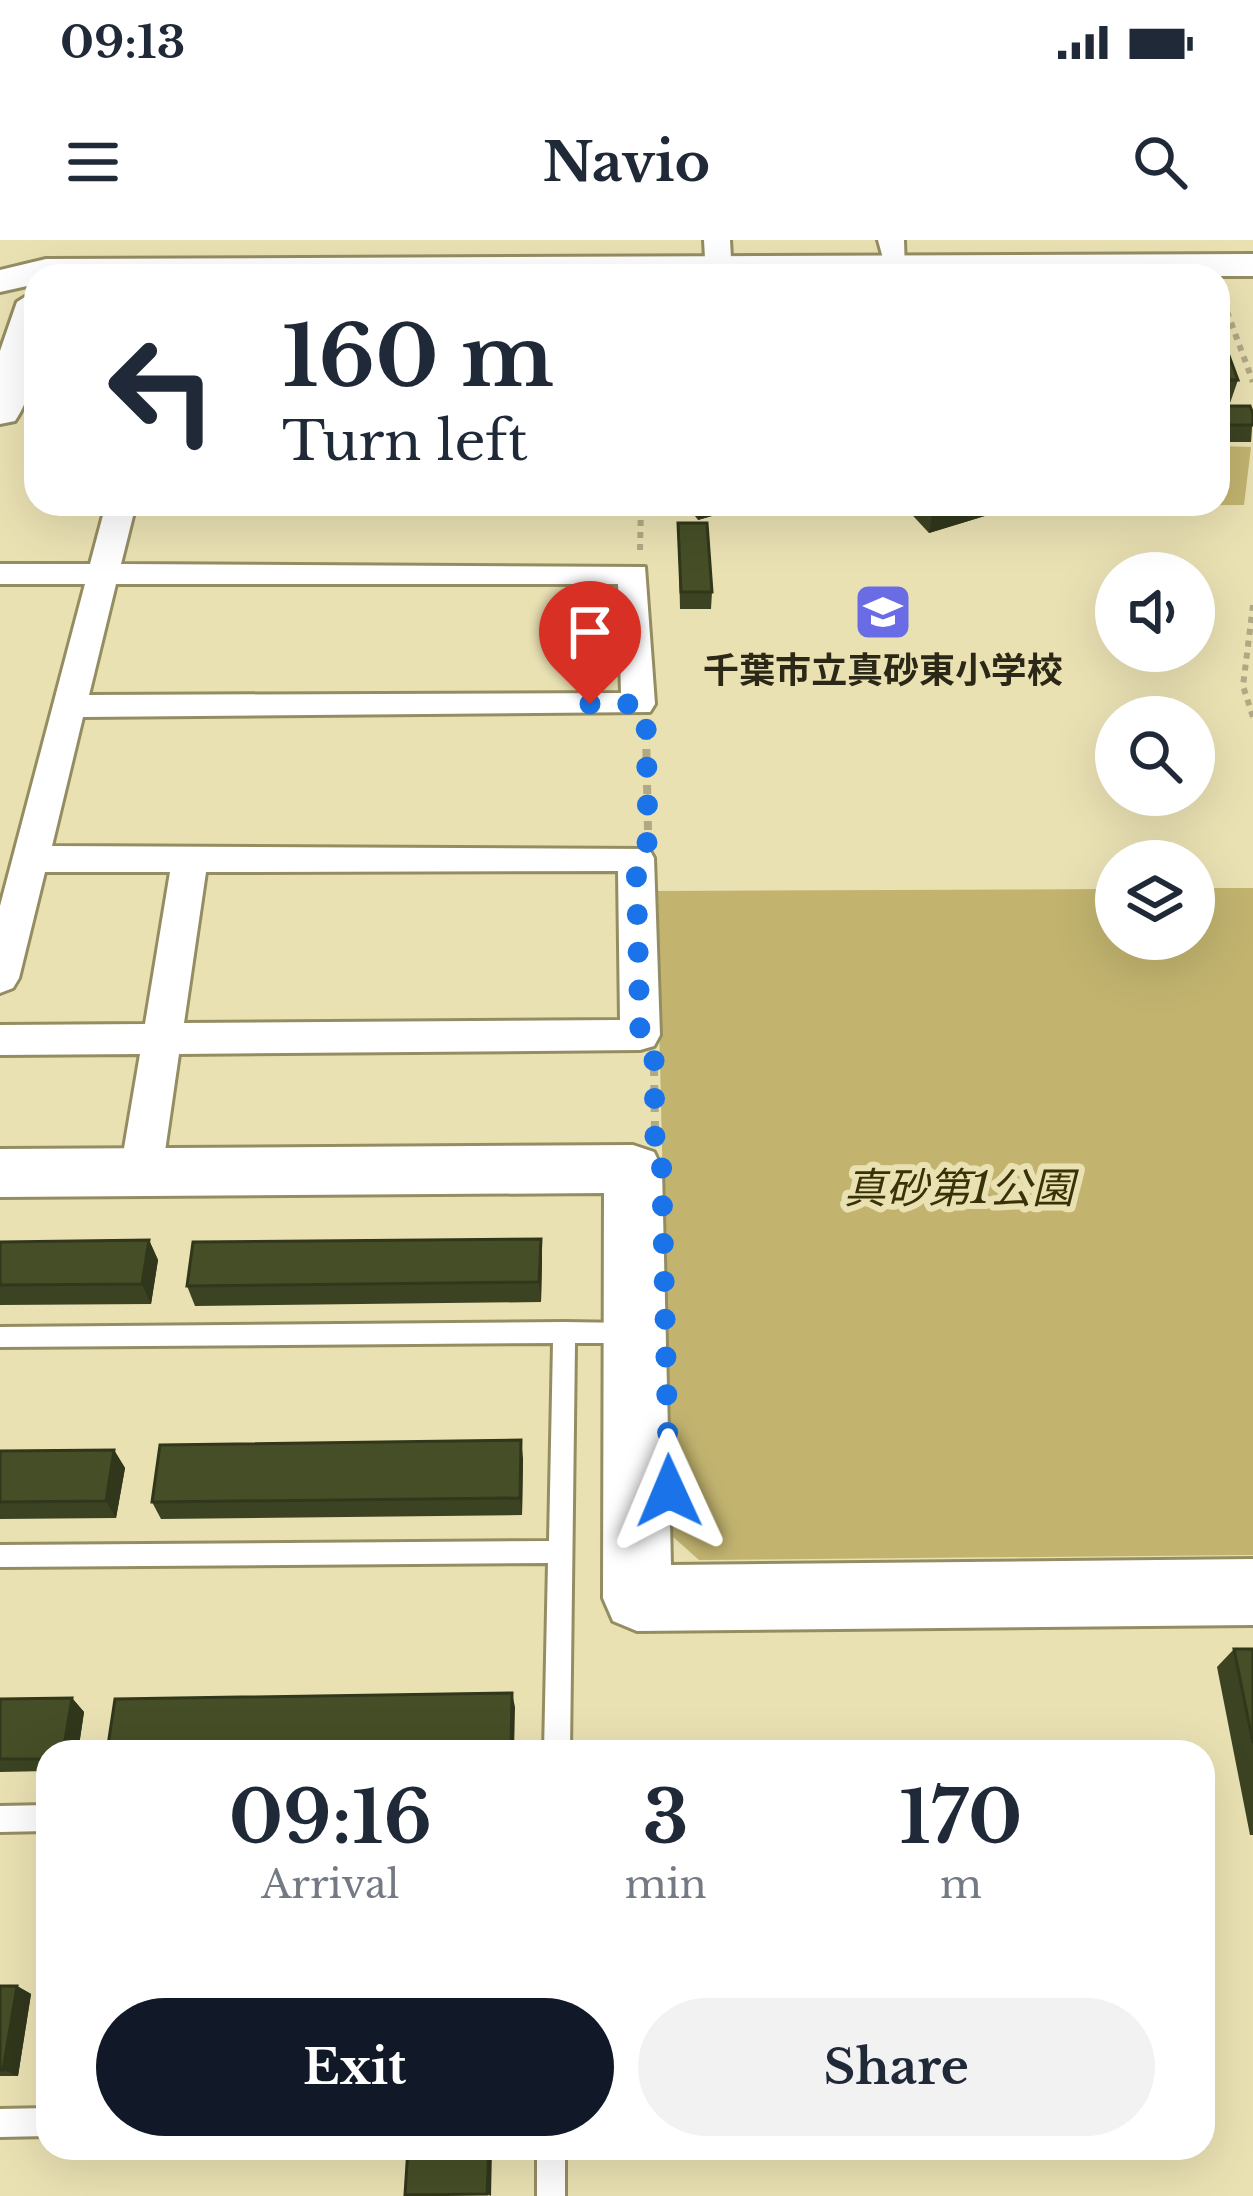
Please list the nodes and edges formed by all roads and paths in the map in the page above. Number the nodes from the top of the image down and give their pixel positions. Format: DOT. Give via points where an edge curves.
graph roads {
  1 [pos="9,240"];
  2 [pos="893,253"];
  3 [pos="0,260"];
  4 [pos="718,261"];
  5 [pos="32,264"];
  6 [pos="655,264"];
  7 [pos="1052,264"];
  8 [pos="1230,320"];
  9 [pos="24,336"];
  10 [pos="1253,382"];
  11 [pos="0,412"];
  12 [pos="118,516"];
  13 [pos="640,516"];
  14 [pos="0,574"];
  15 [pos="634,574"];
  16 [pos="104,575"];
  17 [pos="1253,605"];
  18 [pos="638,704"];
  19 [pos="69,706"];
  20 [pos="1253,717"];
  21 [pos="636,858"];
  22 [pos="29,860"];
  23 [pos="190,860"];
  24 [pos="0,978"];
  25 [pos="640,1035"];
  26 [pos="160,1037"];
  27 [pos="0,1040"];
  28 [pos="661,1142"];
  29 [pos="141,1172"];
  30 [pos="0,1173"];
  31 [pos="564,1333"];
  32 [pos="635,1333"];
  33 [pos="0,1336"];
  34 [pos="560,1552"];
  35 [pos="0,1556"];
  36 [pos="1253,1592"];
  37 [pos="557,1740"];
  38 [pos="36,1818"];
  39 [pos="0,1819"];
  40 [pos="36,2122"];
  41 [pos="0,2123"];
  42 [pos="551,2160"];
  43 [pos="551,2196"];
  1 -- 3 [label="street"];
  1 -- 5 [label="street"];
  2 -- 4 [label="street"];
  2 -- 7 [label="street"];
  4 -- 6 [label="street"];
  8 -- 10 [label="path"];
  9 -- 11 [label="street"];
  12 -- 16 [label="street"];
  13 -- 15 [label="path"];
  14 -- 16 [label="street"];
  15 -- 16 [label="street"];
  15 -- 18 [label="street"];
  16 -- 19 [label="street"];
  17 -- 20 [label="path" via="1243,686"];
  18 -- 19 [label="street"];
  18 -- 21 [label="path" via="646,717 648,841"];
  19 -- 22 [label="street"];
  21 -- 23 [label="street"];
  21 -- 25 [label="street"];
  22 -- 23 [label="street"];
  22 -- 24 [label="street"];
  23 -- 26 [label="street"];
  25 -- 26 [label="street"];
  25 -- 28 [label="path" via="654,1052"];
  26 -- 27 [label="street"];
  26 -- 29 [label="street"];
  29 -- 30 [label="street"];
  29 -- 32 [label="street" via="633,1169"];
  31 -- 32 [label="lane"];
  31 -- 33 [label="lane"];
  31 -- 34 [label="lane"];
  32 -- 36 [label="street" via="637,1598"];
  34 -- 35 [label="lane"];
  34 -- 37 [label="lane"];
  38 -- 39 [label="lane"];
  40 -- 41 [label="lane"];
  42 -- 43 [label="lane"];
}
